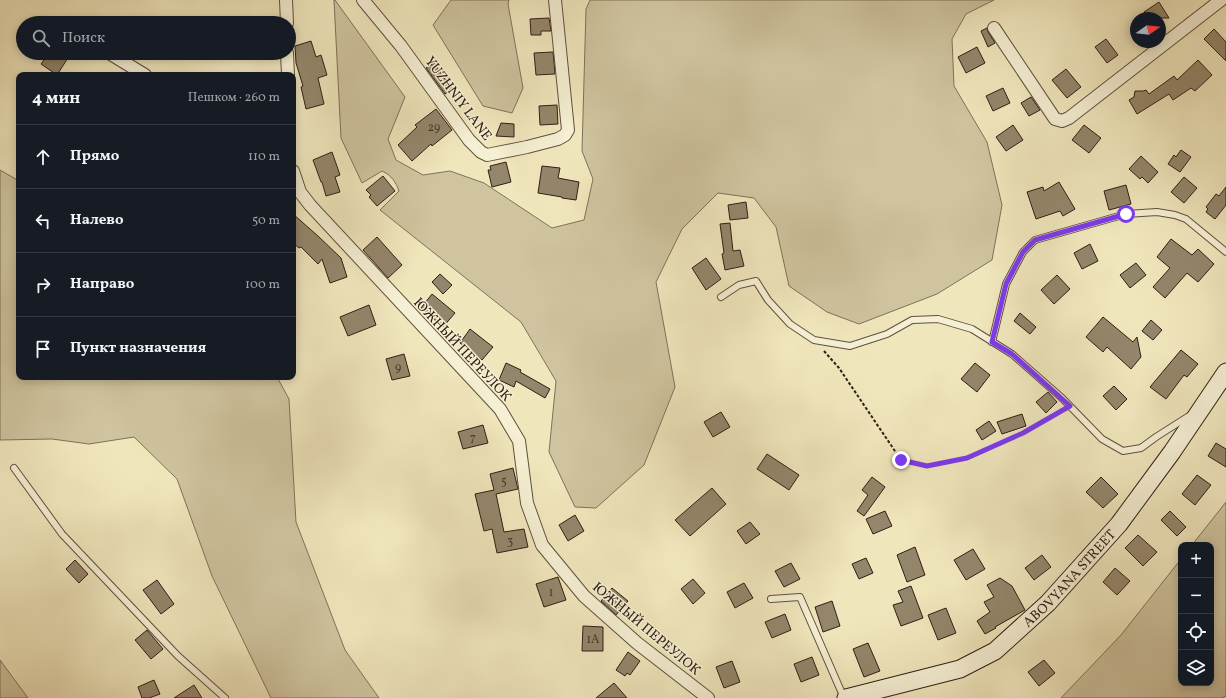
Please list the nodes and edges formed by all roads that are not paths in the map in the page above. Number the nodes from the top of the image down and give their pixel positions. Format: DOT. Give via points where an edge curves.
graph roads {
  1 [pos="286,0"];
  2 [pos="363,0"];
  3 [pos="555,0"];
  4 [pos="1221,0"];
  5 [pos="286,16"];
  6 [pos="994,28"];
  7 [pos="120,60"];
  8 [pos="287,60"];
  9 [pos="140,72"];
  10 [pos="288,72"];
  11 [pos="296,180"];
  12 [pos="1226,252"];
  13 [pos="721,297"];
  14 [pos="992,342"];
  15 [pos="1226,372"];
  16 [pos="1201,409"];
  17 [pos="14,468"];
  18 [pos="771,600"];
  19 [pos="224,698"];
  20 [pos="708,698"];
  21 [pos="846,698"];
  1 -- 5 [label="street"];
  2 -- 3 [label="street, YUZHNIY LANE" via="401,46 469,140 481,152 487,154 558,139 565,136 568,130"];
  4 -- 6 [label="street" via="1062,121 1055,119"];
  7 -- 9 [label="street"];
  8 -- 10 [label="street"];
  11 -- 20 [label="street, ЮЖНЫЙ ПЕРЕУЛОК" via="300,192 310,205 500,409 519,441 527,503 542,545 584,596 637,643"];
  12 -- 14 [label="lane" via="1176,214 1157,212 1126,214 1035,240 1023,252 1006,284"];
  13 -- 14 [label="lane" via="739,285 756,281 768,300 790,324 814,340 850,346 887,334 912,320 938,319 972,329"];
  14 -- 16 [label="lane" via="1012,354 1070,406 1102,439 1123,451 1141,448"];
  15 -- 16 [label="street, ABOVYANA STREET"];
  16 -- 21 [label="street, ABOVYANA STREET" via="1119,524 1048,603 995,651 960,669"];
  17 -- 19 [label="lane" via="62,534 178,656"];
  18 -- 21 [label="lane" via="800,597"];
}
